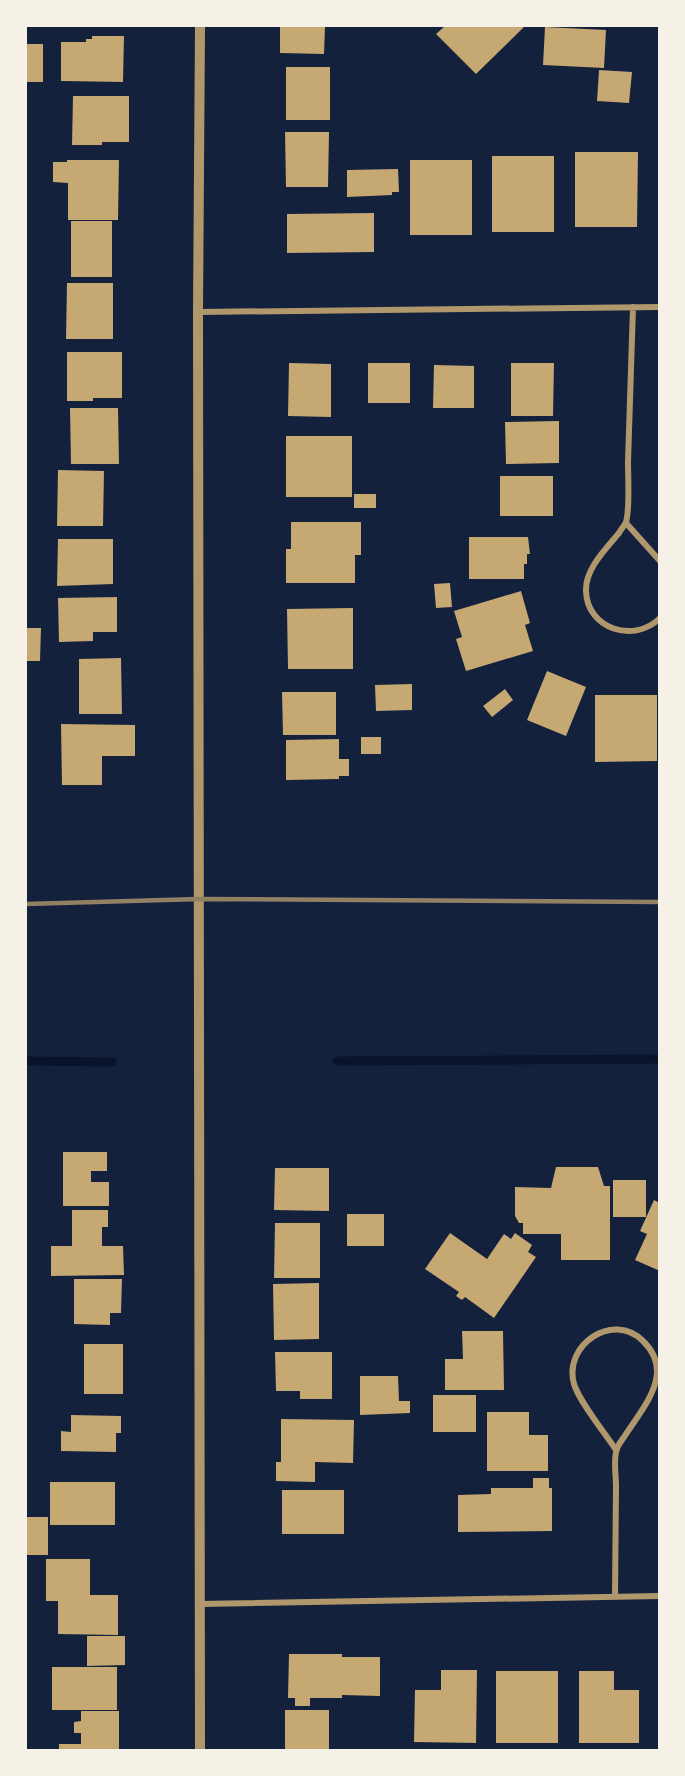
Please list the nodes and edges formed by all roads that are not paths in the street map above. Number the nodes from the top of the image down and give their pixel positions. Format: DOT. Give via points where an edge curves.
graph roads {
  1 [pos="200,26"];
  2 [pos="633,306"];
  3 [pos="660,307"];
  4 [pos="198,312"];
  5 [pos="626,523"];
  6 [pos="660,561"];
  7 [pos="660,618"];
  8 [pos="616,1450"];
  9 [pos="615,1596"];
  10 [pos="660,1596"];
  11 [pos="200,1604"];
  12 [pos="200,1750"];
  1 -- 4 [label="street"];
  2 -- 3 [label="street"];
  2 -- 4 [label="street"];
  2 -- 5 [label="street"];
  4 -- 11 [label="street"];
  5 -- 6 [label="street"];
  5 -- 7 [label="street" via="588,577 588,604 604,625 616,630 642,630"];
  8 -- 8 [label="street" via="650,1397 658,1372 650,1347 640,1338 615,1329 590,1338 581,1347 574,1359 573,1372 574,1385"];
  8 -- 9 [label="street"];
  9 -- 10 [label="street"];
  9 -- 11 [label="street"];
  11 -- 12 [label="street"];
}
